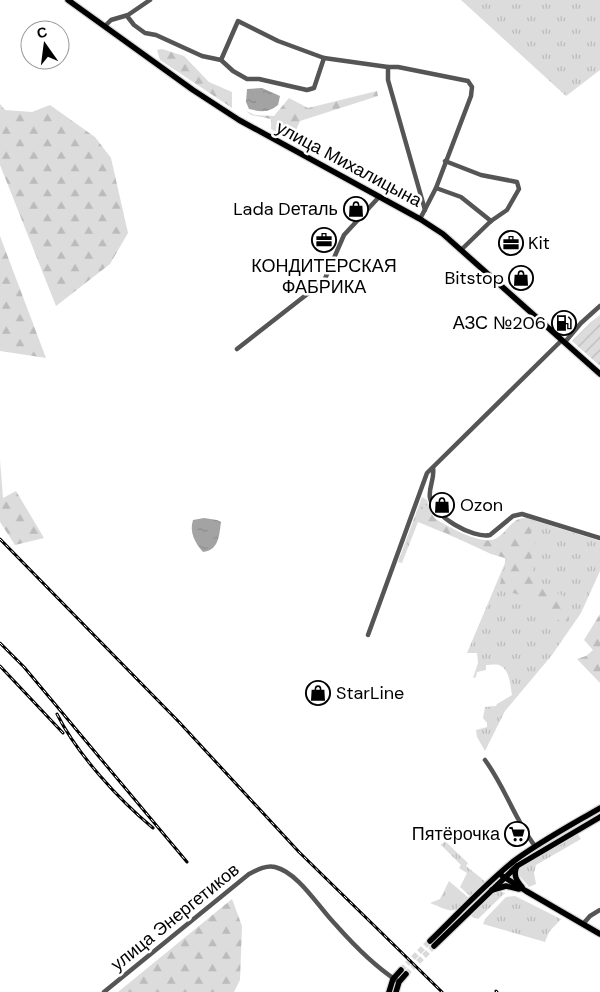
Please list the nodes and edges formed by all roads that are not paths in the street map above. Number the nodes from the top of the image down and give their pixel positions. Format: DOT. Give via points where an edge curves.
graph roads {
  1 [pos="68,0"];
  2 [pos="150,0"];
  3 [pos="127,16"];
  4 [pos="105,26"];
  5 [pos="324,58"];
  6 [pos="221,60"];
  7 [pos="388,67"];
  8 [pos="446,161"];
  9 [pos="436,188"];
  10 [pos="379,197"];
  11 [pos="424,210"];
  12 [pos="420,219"];
  13 [pos="491,221"];
  14 [pos="461,250"];
  15 [pos="600,306"];
  16 [pos="564,341"];
  17 [pos="237,348"];
  18 [pos="600,374"];
  19 [pos="433,468"];
  20 [pos="600,538"];
  21 [pos="368,635"];
  22 [pos="485,760"];
  23 [pos="600,808"];
  24 [pos="600,817"];
  25 [pos="535,846"];
  26 [pos="517,866"];
  27 [pos="502,875"];
  28 [pos="526,891"];
  29 [pos="489,892"];
  30 [pos="600,910"];
  31 [pos="583,924"];
  32 [pos="600,934"];
  33 [pos="404,972"];
  34 [pos="396,981"];
  35 [pos="104,992"];
  36 [pos="390,992"];
  37 [pos="396,992"];
  1 -- 4 [label="main road, улица Михалицына"];
  2 -- 3 [label="street"];
  3 -- 4 [label="street" via="111,20"];
  3 -- 6 [label="street" via="146,33 202,56"];
  4 -- 10 [label="main road, улица Михалицына" via="239,120"];
  5 -- 6 [label="street" via="314,88 307,90 247,79"];
  5 -- 6 [label="street" via="278,41 238,21"];
  5 -- 7 [label="street"];
  7 -- 8 [label="street" via="468,81 472,87"];
  7 -- 11 [label="street" via="388,80"];
  8 -- 9 [label="street"];
  8 -- 13 [label="street" via="481,175 517,182 519,189 507,210"];
  9 -- 11 [label="street"];
  9 -- 13 [label="street" via="461,197"];
  10 -- 12 [label="main road, улица Михалицына"];
  10 -- 17 [label="street" via="344,235 324,281"];
  11 -- 12 [label="street"];
  12 -- 14 [label="main road, улица Михалицына"];
  13 -- 14 [label="street"];
  14 -- 16 [label="main road, улица Михалицына"];
  15 -- 16 [label="street"];
  16 -- 18 [label="main road, улица Михалицына"];
  16 -- 19 [label="street"];
  19 -- 20 [label="street" via="429,497 433,507 448,522 478,535 490,535 513,516 522,514"];
  19 -- 21 [label="street" via="427,473"];
  22 -- 25 [label="street"];
  23 -- 25 [label="main road"];
  24 -- 26 [label="main road"];
  25 -- 27 [label="main road"];
  26 -- 27 [label="main road"];
  26 -- 28 [label="main road" via="516,878"];
  27 -- 28 [label="main road"];
  27 -- 29 [label="main road"];
  27 -- 29 [label="main road" via="432,944"];
  28 -- 29 [label="main road" via="506,886"];
  28 -- 31 [label="main road"];
  30 -- 31 [label="street"];
  31 -- 32 [label="main road"];
  33 -- 34 [label="main road"];
  34 -- 35 [label="street, улица Энергетиков" via="335,925 297,881 285,871 271,866 249,874"];
  34 -- 36 [label="main road"];
  34 -- 37 [label="main road"];
}
